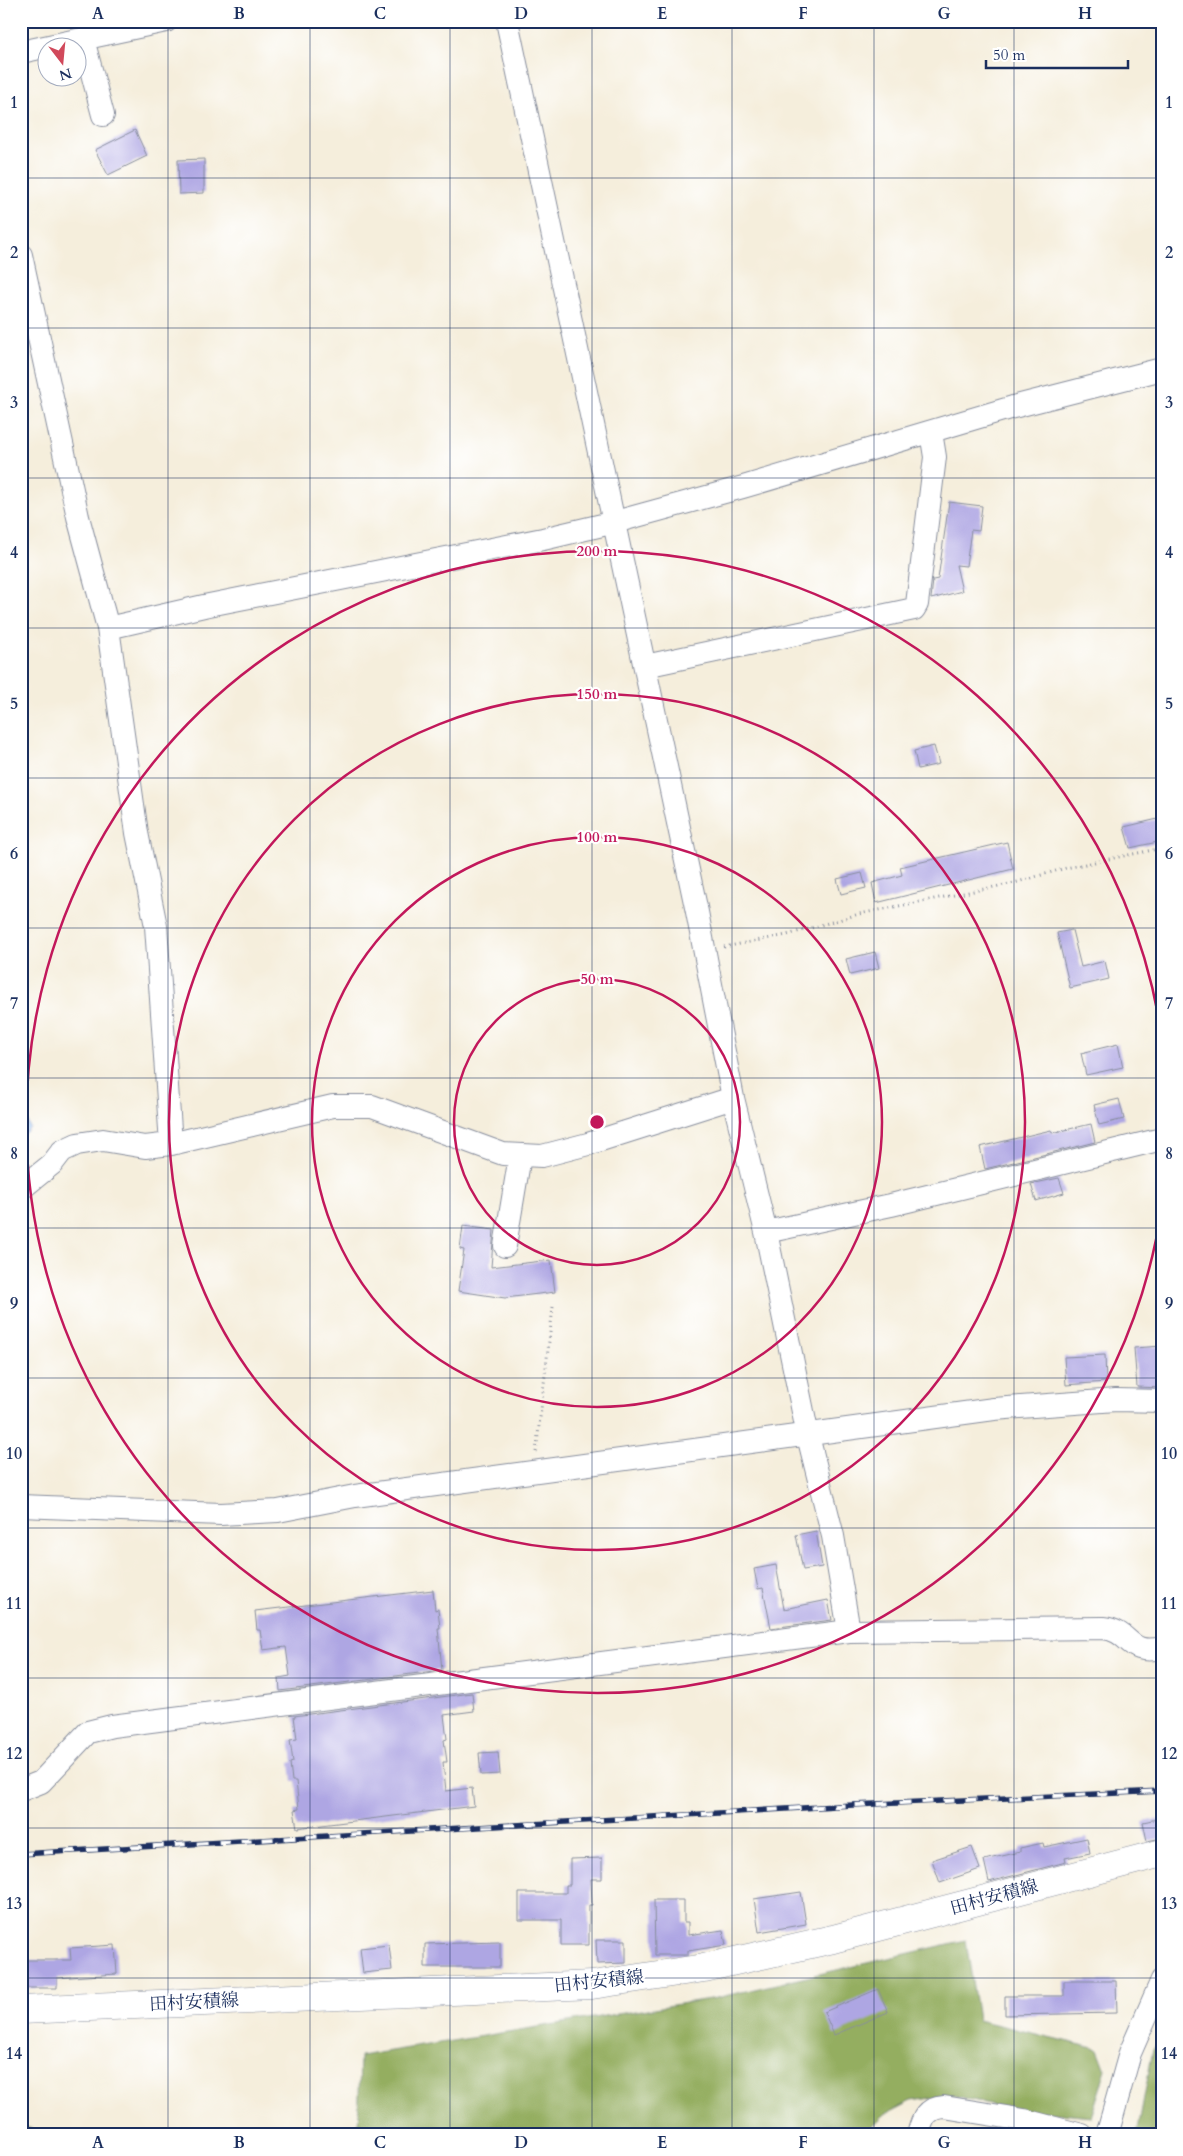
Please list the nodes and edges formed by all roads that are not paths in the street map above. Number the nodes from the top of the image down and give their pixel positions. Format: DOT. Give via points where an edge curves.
graph roads {
  1 [pos="166,21"];
  2 [pos="507,21"];
  3 [pos="88,38"];
  4 [pos="38,48"];
  5 [pos="21,52"];
  6 [pos="88,58"];
  7 [pos="103,115"];
  8 [pos="21,255"];
  9 [pos="1162,369"];
  10 [pos="931,432"];
  11 [pos="615,522"];
  12 [pos="108,628"];
  13 [pos="645,666"];
  14 [pos="733,1098"];
  15 [pos="1162,1139"];
  16 [pos="171,1144"];
  17 [pos="520,1156"];
  18 [pos="21,1189"];
  19 [pos="766,1232"];
  20 [pos="505,1246"];
  21 [pos="1162,1401"];
  22 [pos="808,1436"];
  23 [pos="21,1506"];
  24 [pos="849,1631"];
  25 [pos="1162,1648"];
  26 [pos="21,1790"];
  27 [pos="1162,1853"];
  28 [pos="1162,1980"];
  29 [pos="21,2010"];
  30 [pos="1011,2127"];
  31 [pos="918,2135"];
  32 [pos="1082,2135"];
  33 [pos="1107,2135"];
  1 -- 3 [label="street"];
  2 -- 11 [label="street"];
  4 -- 5 [label="street"];
  6 -- 7 [label="street"];
  8 -- 12 [label="street" via="78,517"];
  9 -- 10 [label="street" via="1013,407"];
  10 -- 11 [label="street"];
  10 -- 13 [label="street" via="935,457 914,609"];
  11 -- 12 [label="street" via="543,540 213,604"];
  11 -- 13 [label="street"];
  12 -- 16 [label="street" via="137,832 156,926"];
  13 -- 14 [label="street"];
  14 -- 17 [label="street" via="588,1144 542,1156"];
  14 -- 19 [label="street"];
  15 -- 19 [label="street"];
  16 -- 17 [label="street" via="333,1106 372,1106 503,1154"];
  16 -- 18 [label="street" via="145,1147 103,1140 77,1144 62,1151 52,1164"];
  17 -- 20 [label="street"];
  19 -- 22 [label="street"];
  21 -- 22 [label="street" via="1116,1400 994,1409"];
  22 -- 23 [label="street" via="355,1496 268,1512 221,1514"];
  22 -- 24 [label="street" via="833,1536"];
  24 -- 25 [label="street" via="1103,1628 1120,1632 1140,1650"];
  24 -- 26 [label="street" via="112,1726 88,1732 41,1782"];
  27 -- 29 [label="main road, 田村安積線" via="768,1954 704,1968 592,1985"];
  28 -- 33 [label="street" via="1130,2053"];
  30 -- 31 [label="street" via="934,2108 925,2115"];
  30 -- 32 [label="street"];
}
